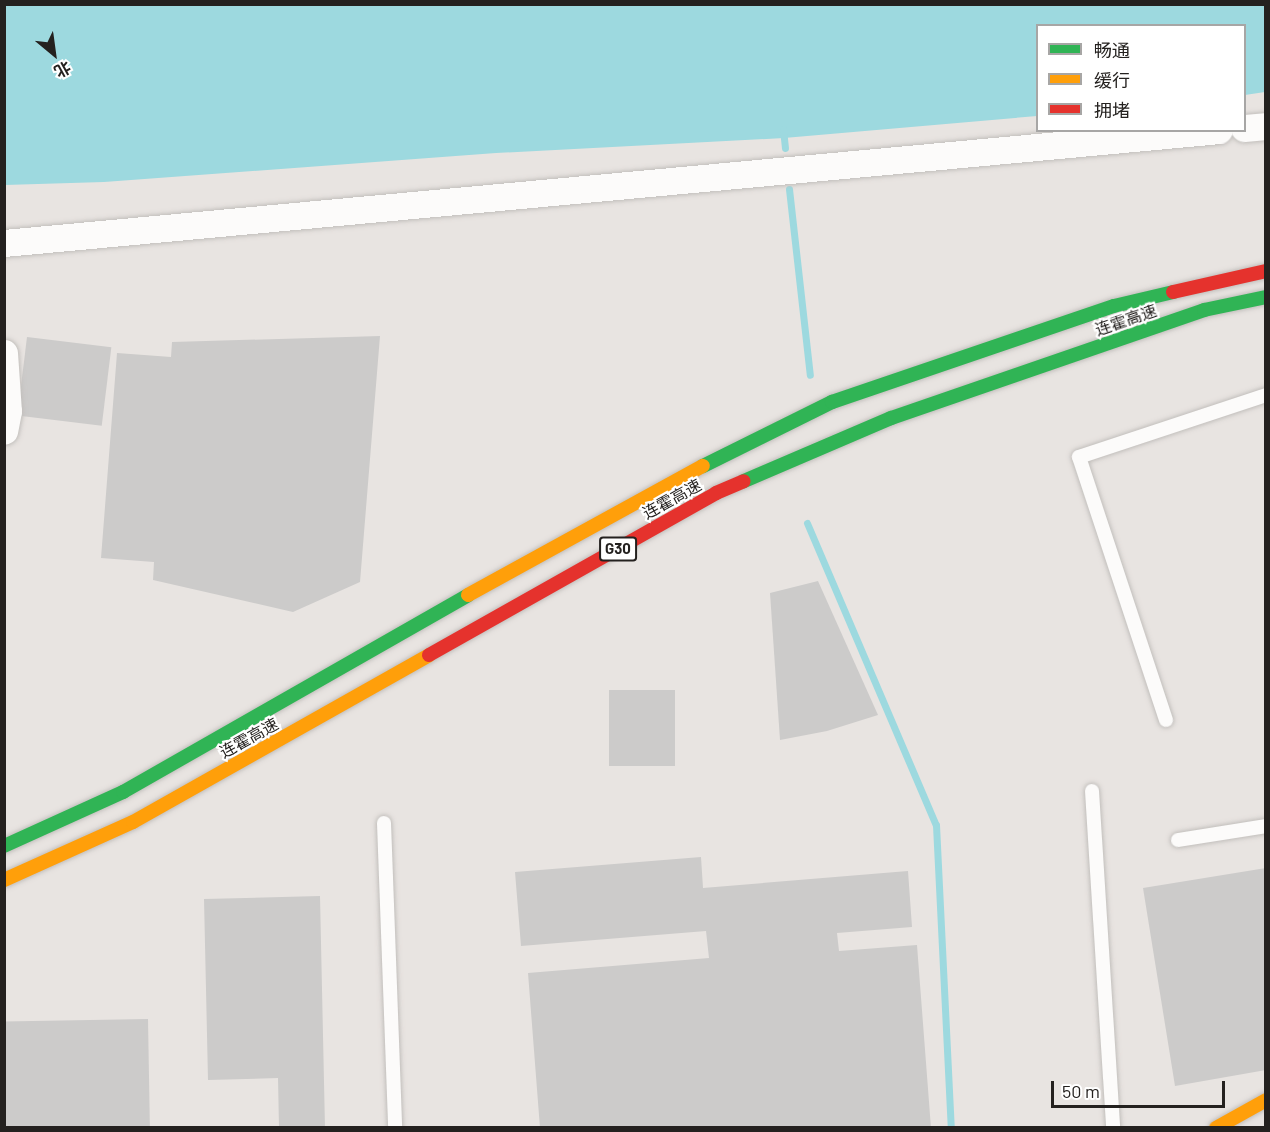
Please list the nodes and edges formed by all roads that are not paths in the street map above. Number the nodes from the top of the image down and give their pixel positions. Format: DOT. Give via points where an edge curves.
graph roads {
  1 [pos="1266,126"];
  2 [pos="1246,128"];
  3 [pos="1197,132"];
  4 [pos="4,243"];
  5 [pos="1266,271"];
  6 [pos="1266,297"];
  7 [pos="4,353"];
  8 [pos="1266,395"];
  9 [pos="4,431"];
  10 [pos="1166,720"];
  11 [pos="1092,791"];
  12 [pos="384,823"];
  13 [pos="1266,826"];
  14 [pos="1178,840"];
  15 [pos="4,846"];
  16 [pos="4,880"];
  17 [pos="1266,1100"];
  18 [pos="395,1128"];
  19 [pos="1113,1128"];
  20 [pos="1216,1128"];
  1 -- 2 [label="street"];
  3 -- 4 [label="street"];
  5 -- 15 [label="main road, 连霍高速 / G30" via="1114,306 832,402 641,497 123,792"];
  6 -- 16 [label="main road, 连霍高速 / G30" via="1204,310 891,418 717,493 133,822"];
  7 -- 9 [label="street" via="8,411"];
  8 -- 10 [label="lane" via="1079,457"];
  11 -- 19 [label="lane"];
  12 -- 18 [label="lane"];
  13 -- 14 [label="lane"];
  17 -- 20 [label="main road"];
}
